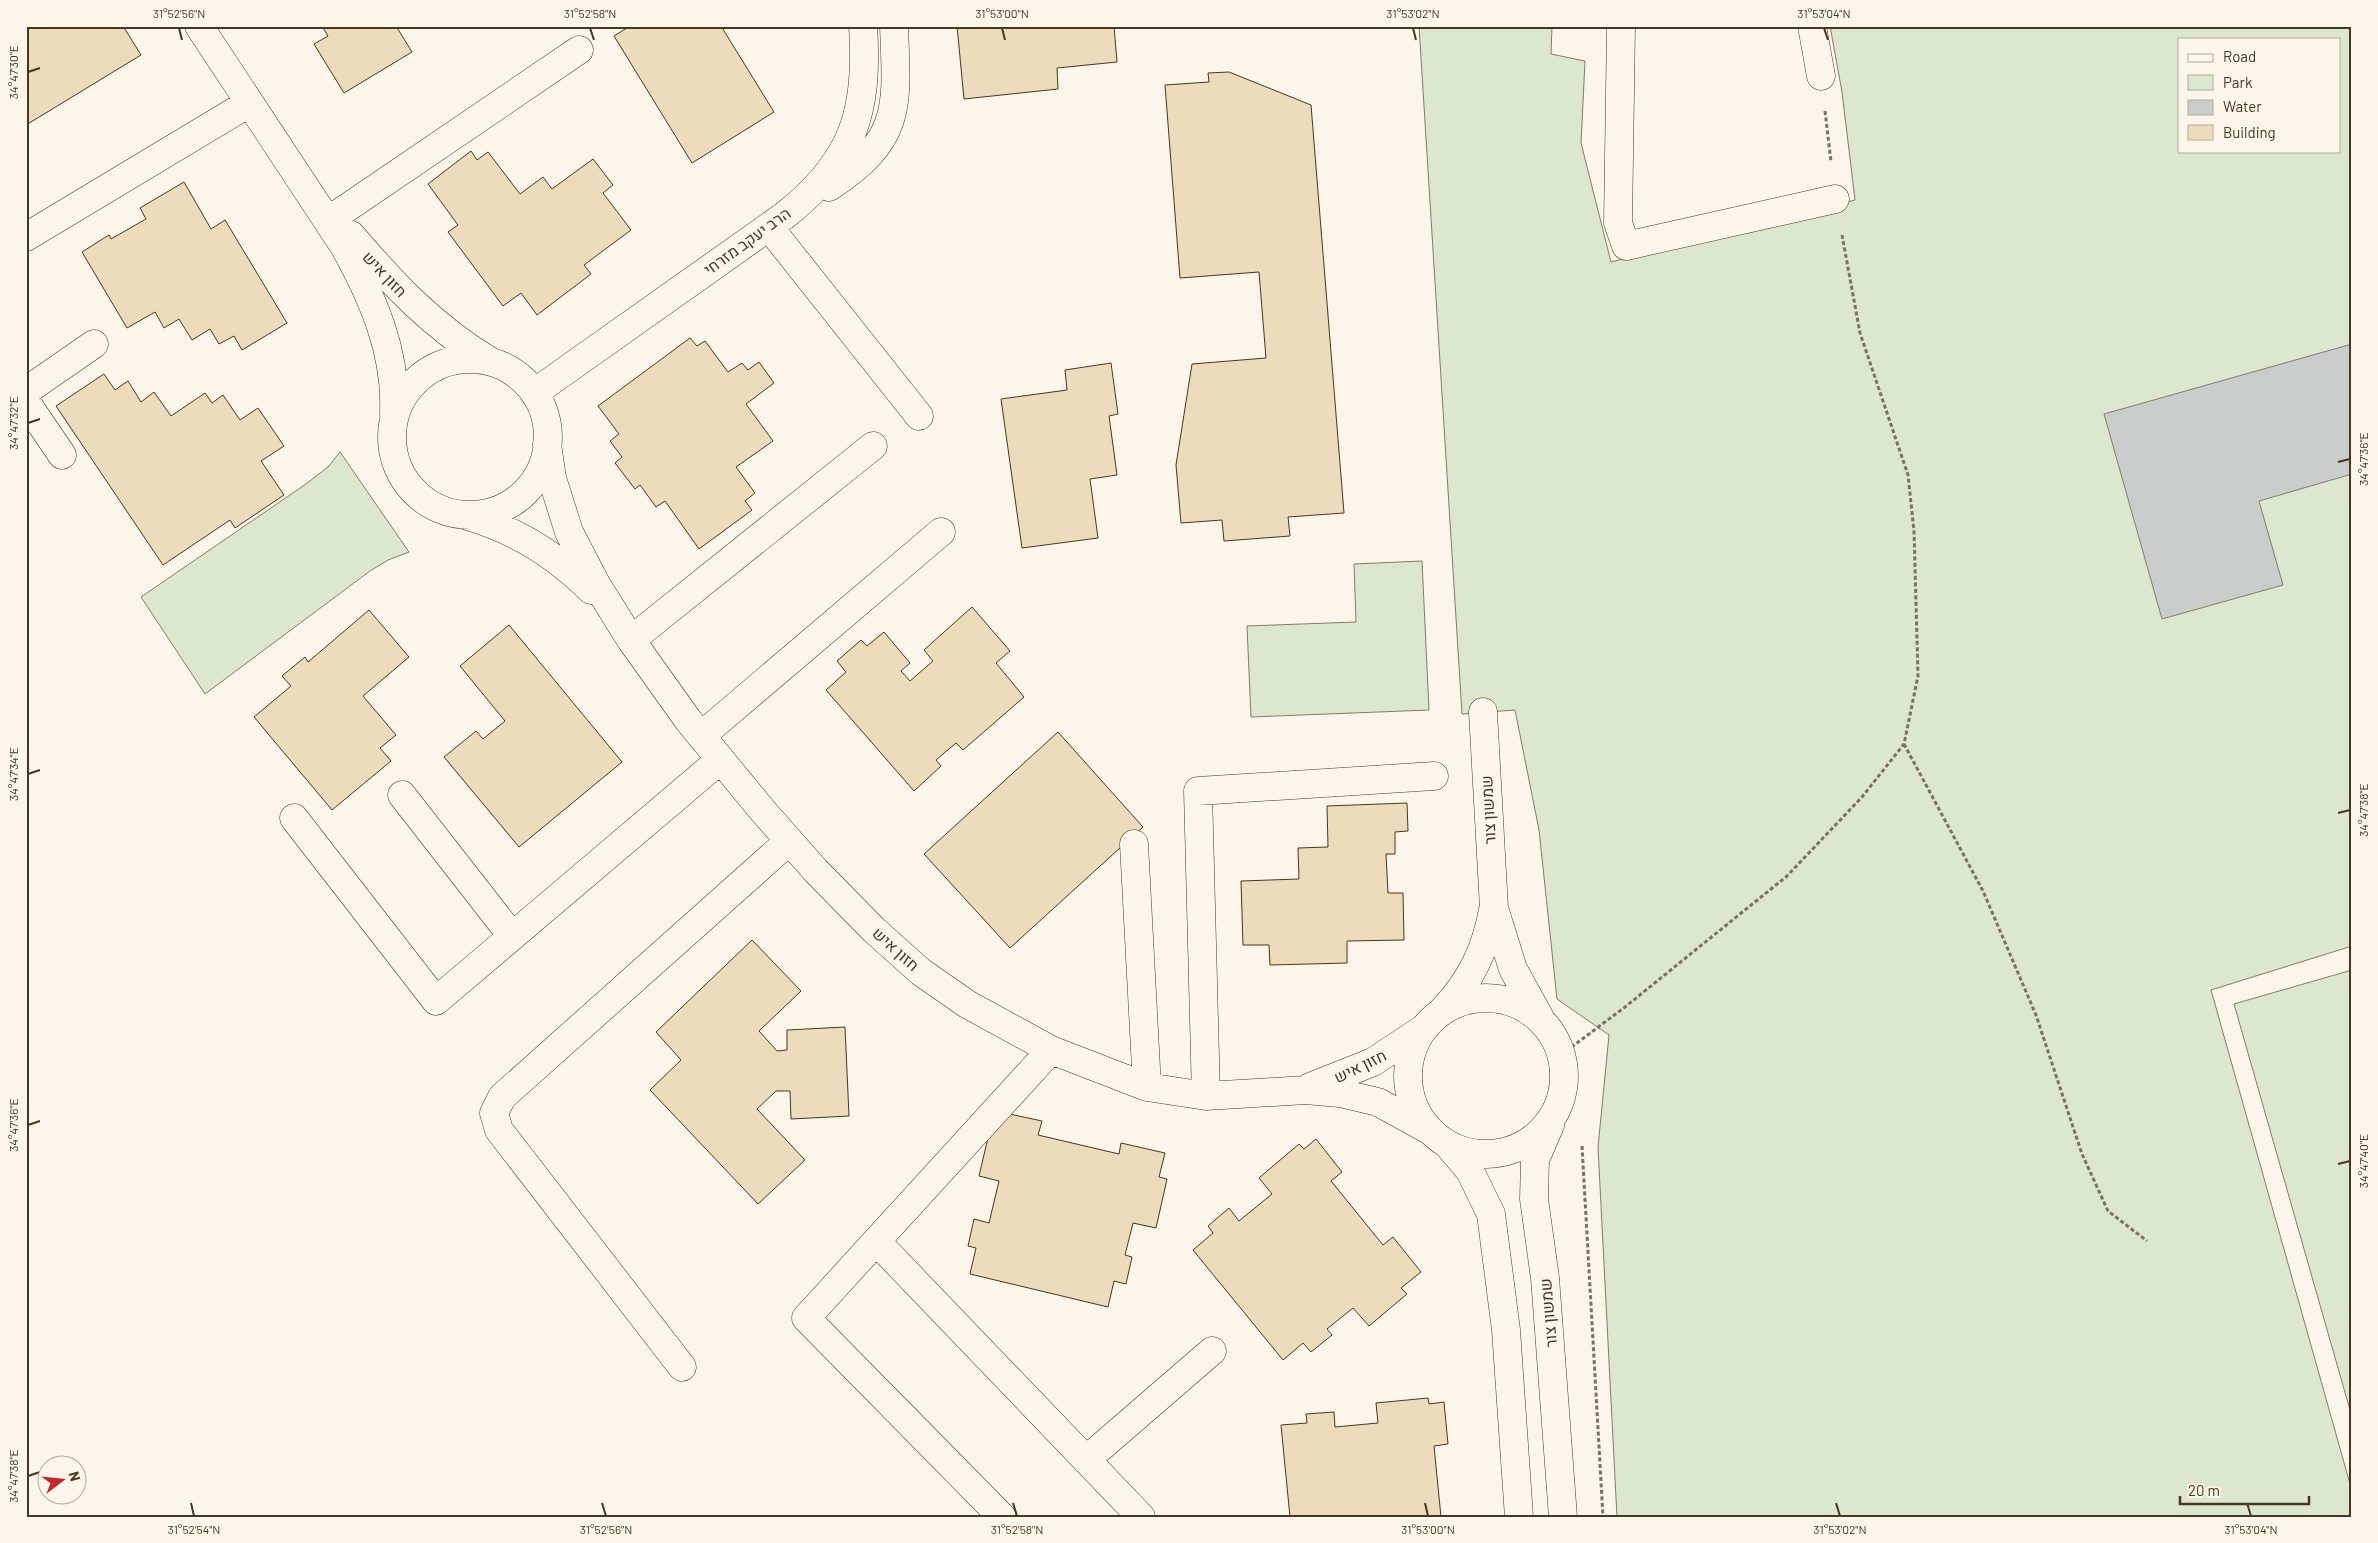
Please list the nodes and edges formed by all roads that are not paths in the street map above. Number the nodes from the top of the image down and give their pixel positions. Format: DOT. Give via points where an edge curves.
graph roads {
  1 [pos="199,26"];
  2 [pos="863,26"];
  3 [pos="894,26"];
  4 [pos="1621,26"];
  5 [pos="1812,26"];
  6 [pos="579,50"];
  7 [pos="1821,76"];
  8 [pos="249,103"];
  9 [pos="294,169"];
  10 [pos="1835,199"];
  11 [pos="803,201"];
  12 [pos="335,216"];
  13 [pos="769,227"];
  14 [pos="26,237"];
  15 [pos="94,344"];
  16 [pos="492,362"];
  17 [pos="26,391"];
  18 [pos="534,393"];
  19 [pos="26,402"];
  20 [pos="920,416"];
  21 [pos="393,422"];
  22 [pos="547,444"];
  23 [pos="873,446"];
  24 [pos="62,455"];
  25 [pos="466,516"];
  26 [pos="941,532"];
  27 [pos="624,630"];
  28 [pos="1483,712"];
  29 [pos="701,736"];
  30 [pos="720,760"];
  31 [pos="1434,776"];
  32 [pos="402,796"];
  33 [pos="294,818"];
  34 [pos="789,841"];
  35 [pos="1134,844"];
  36 [pos="1494,908"];
  37 [pos="512,936"];
  38 [pos="1432,1020"];
  39 [pos="1546,1028"];
  40 [pos="1051,1050"];
  41 [pos="1147,1086"];
  42 [pos="1292,1092"];
  43 [pos="1206,1096"];
  44 [pos="1554,1114"];
  45 [pos="1439,1138"];
  46 [pos="877,1242"];
  47 [pos="1212,1351"];
  48 [pos="682,1367"];
  49 [pos="1086,1460"];
  50 [pos="1002,1517"];
  51 [pos="1141,1517"];
  52 [pos="1519,1517"];
  53 [pos="1563,1517"];
  1 -- 8 [label="street, חזון איש"];
  2 -- 11 [label="street, הרב יעקב מזרחי" via="864,83 854,127 832,169"];
  3 -- 11 [label="street" via="895,108 884,136 853,170"];
  4 -- 10 [label="street" via="1618,223 1626,246"];
  5 -- 7 [label="street"];
  6 -- 12 [label="street"];
  8 -- 9 [label="street, חזון איש"];
  8 -- 14 [label="street"];
  9 -- 12 [label="street, חזון איש"];
  9 -- 21 [label="street, חזון איש" via="344,246 370,296 392,365"];
  11 -- 13 [label="street, הרב יעקב מזרחי"];
  12 -- 16 [label="street, חזון איש" via="419,309 446,333"];
  13 -- 18 [label="street, הרב יעקב מזרחי"];
  13 -- 20 [label="street"];
  15 -- 17 [label="street"];
  16 -- 18 [label="street" via="518,376"];
  16 -- 21 [label="street" via="460,359 436,366 401,399"];
  18 -- 22 [label="street" via="545,416"];
  19 -- 24 [label="street"];
  21 -- 25 [label="street" via="394,459 405,482 432,506"];
  22 -- 25 [label="street" via="538,475 524,495 491,513"];
  22 -- 27 [label="street, חזון איש" via="552,478 569,532"];
  23 -- 27 [label="street"];
  25 -- 27 [label="street, חזון איש" via="503,528 549,554 577,576"];
  26 -- 29 [label="street"];
  27 -- 29 [label="street, חזון איש"];
  28 -- 36 [label="street, שמשון צור"];
  29 -- 30 [label="street, חזון איש"];
  30 -- 34 [label="street, חזון איש"];
  30 -- 37 [label="street"];
  31 -- 43 [label="street" via="1198,791"];
  32 -- 37 [label="street"];
  33 -- 37 [label="street" via="436,1001"];
  34 -- 40 [label="street, חזון איש" via="874,930 921,972 967,1004"];
  34 -- 48 [label="street" via="502,1097 494,1113 499,1130"];
  35 -- 41 [label="street"];
  36 -- 38 [label="street, שמשון צור" via="1489,933 1475,968 1462,989"];
  36 -- 39 [label="street, שמשון צור" via="1513,969"];
  38 -- 39 [label="street" via="1464,1001 1483,998 1524,1008"];
  38 -- 42 [label="street, חזון איש" via="1401,1046 1358,1069"];
  38 -- 45 [label="street" via="1412,1049 1408,1079 1415,1110"];
  39 -- 44 [label="street" via="1561,1055 1563,1092"];
  40 -- 41 [label="street, חזון איש"];
  40 -- 46 [label="street"];
  41 -- 43 [label="street, חזון איש"];
  42 -- 43 [label="street, חזון איש"];
  42 -- 45 [label="street, חזון איש" via="1324,1091 1369,1100 1398,1112"];
  44 -- 45 [label="street" via="1548,1125 1530,1141 1507,1152 1482,1155 1459,1150"];
  44 -- 53 [label="street, שמשון צור" via="1536,1160 1533,1186 1545,1278"];
  45 -- 52 [label="street" via="1470,1172 1491,1214 1506,1330"];
  46 -- 49 [label="street"];
  46 -- 50 [label="street" via="806,1318"];
  47 -- 49 [label="street"];
  49 -- 51 [label="street"];
}
